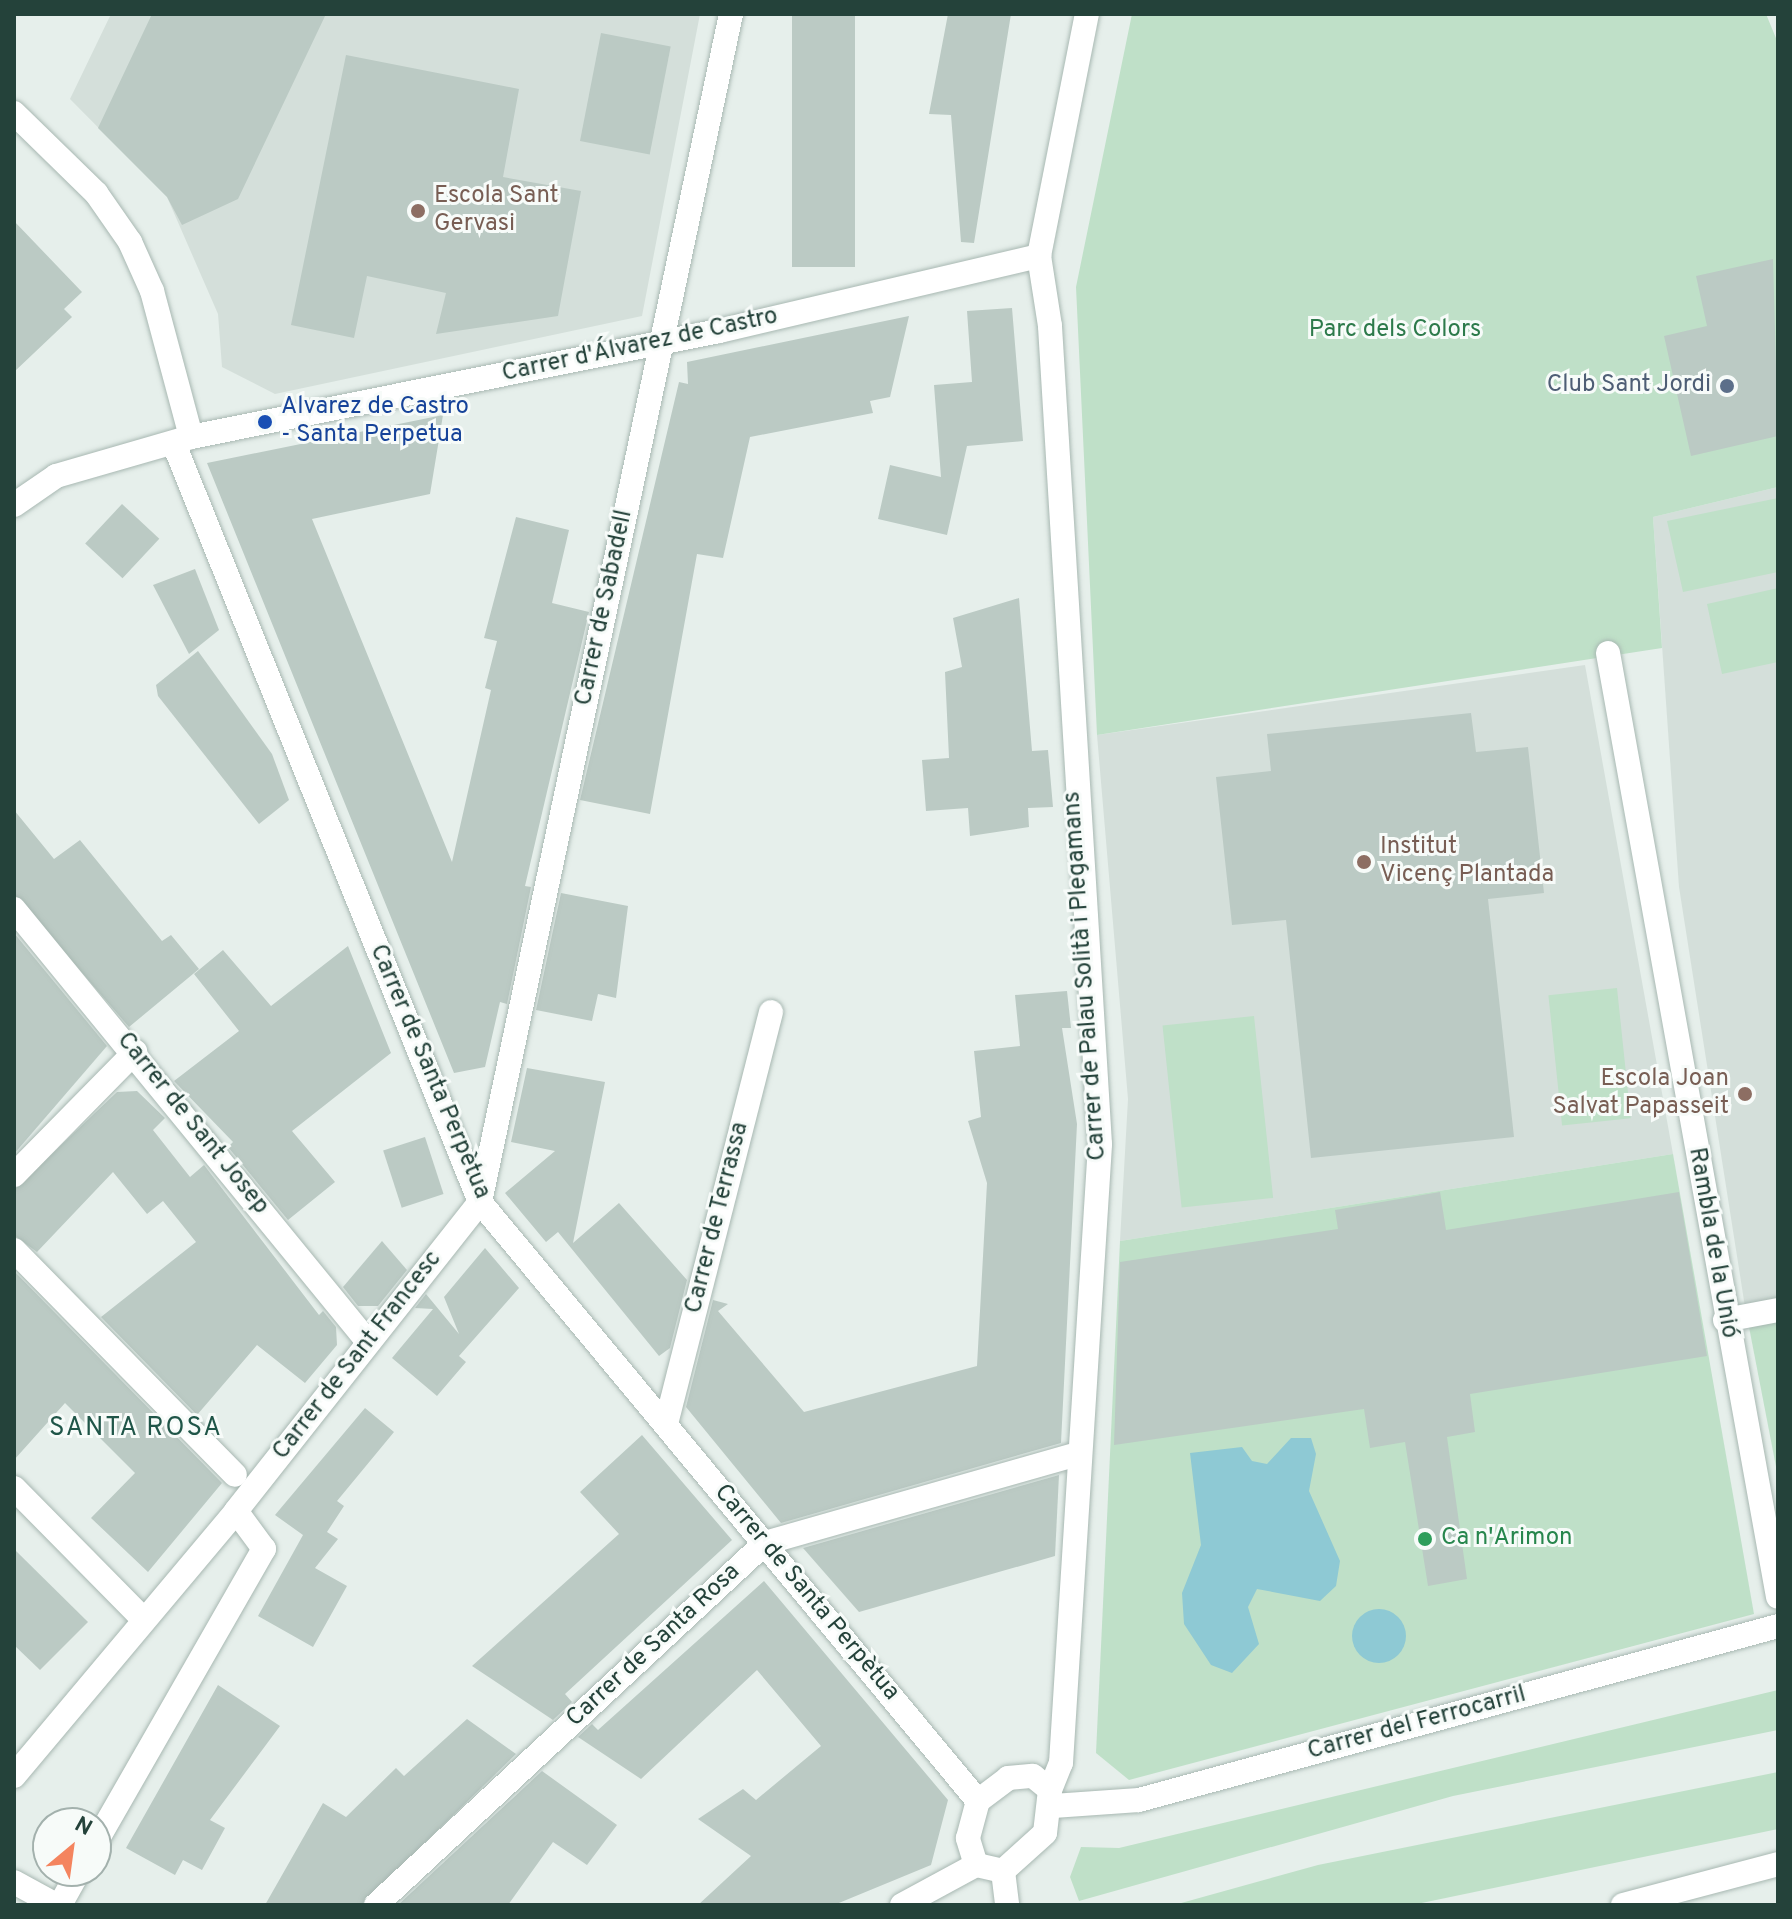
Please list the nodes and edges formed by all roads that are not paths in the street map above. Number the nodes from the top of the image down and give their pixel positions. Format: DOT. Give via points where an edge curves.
graph roads {
  1 [pos="731,14"];
  2 [pos="1087,14"];
  3 [pos="14,113"];
  4 [pos="1039,256"];
  5 [pos="666,338"];
  6 [pos="183,440"];
  7 [pos="14,505"];
  8 [pos="1608,653"];
  9 [pos="14,909"];
  10 [pos="771,1012"];
  11 [pos="135,1052"];
  12 [pos="14,1175"];
  13 [pos="480,1202"];
  14 [pos="14,1250"];
  15 [pos="1778,1310"];
  16 [pos="1725,1320"];
  17 [pos="368,1342"];
  18 [pos="666,1424"];
  19 [pos="1078,1454"];
  20 [pos="235,1475"];
  21 [pos="14,1488"];
  22 [pos="236,1511"];
  23 [pos="765,1543"];
  24 [pos="1778,1597"];
  25 [pos="144,1620"];
  26 [pos="1778,1626"];
  27 [pos="14,1776"];
  28 [pos="1051,1798"];
  29 [pos="978,1801"];
  30 [pos="112,1814"];
  31 [pos="1778,1864"];
  32 [pos="976,1865"];
  33 [pos="1003,1871"];
  34 [pos="14,1882"];
  35 [pos="69,1887"];
  36 [pos="1632,1904"];
  37 [pos="58,1905"];
  38 [pos="376,1905"];
  39 [pos="902,1905"];
  40 [pos="1007,1905"];
  1 -- 5 [label="street, Carrer de Sabadell"];
  2 -- 4 [label="street"];
  3 -- 6 [label="street, Carrer de Santa Perpètua" via="96,193 130,242 152,291"];
  4 -- 5 [label="street, Carrer d'Álvarez de Castro"];
  4 -- 19 [label="street, Carrer de Palau Solità i Plegamans" via="1050,326 1100,1144"];
  5 -- 6 [label="street, Carrer d'Álvarez de Castro"];
  5 -- 13 [label="street, Carrer de Sabadell"];
  6 -- 7 [label="street, Carrer d'Álvarez de Castro" via="56,476"];
  6 -- 13 [label="street, Carrer de Santa Perpètua"];
  8 -- 16 [label="street, Rambla de la Unió"];
  9 -- 11 [label="street, Carrer de Sant Josep"];
  10 -- 18 [label="street, Carrer de Terrassa"];
  11 -- 12 [label="street"];
  11 -- 17 [label="street, Carrer de Sant Josep"];
  13 -- 17 [label="street, Carrer de Sant Francesc"];
  13 -- 18 [label="street, Carrer de Santa Perpètua"];
  14 -- 20 [label="street"];
  15 -- 16 [label="street"];
  16 -- 24 [label="street, Rambla de la Unió"];
  17 -- 22 [label="street, Carrer de Sant Francesc"];
  18 -- 23 [label="street, Carrer de Santa Perpètua"];
  19 -- 23 [label="street, Carrer de Santa Rosa"];
  19 -- 28 [label="street, Carrer de Palau Solità i Plegamans" via="1061,1763"];
  21 -- 25 [label="street"];
  22 -- 25 [label="street, Carrer de Sant Francesc"];
  22 -- 30 [label="street" via="264,1549"];
  23 -- 29 [label="street, Carrer de Santa Perpètua"];
  23 -- 38 [label="street, Carrer de Santa Rosa"];
  25 -- 27 [label="street, Carrer de Sant Francesc"];
  26 -- 28 [label="street, Carrer del Ferrocarril" via="1139,1800"];
  28 -- 29 [label="street" via="1033,1776 1008,1778"];
  28 -- 33 [label="street" via="1045,1833"];
  29 -- 32 [label="street" via="968,1838"];
  31 -- 36 [label="street"];
  32 -- 33 [label="street"];
  32 -- 39 [label="street"];
  33 -- 40 [label="street"];
  34 -- 37 [label="street"];
  35 -- 37 [label="street"];
}
